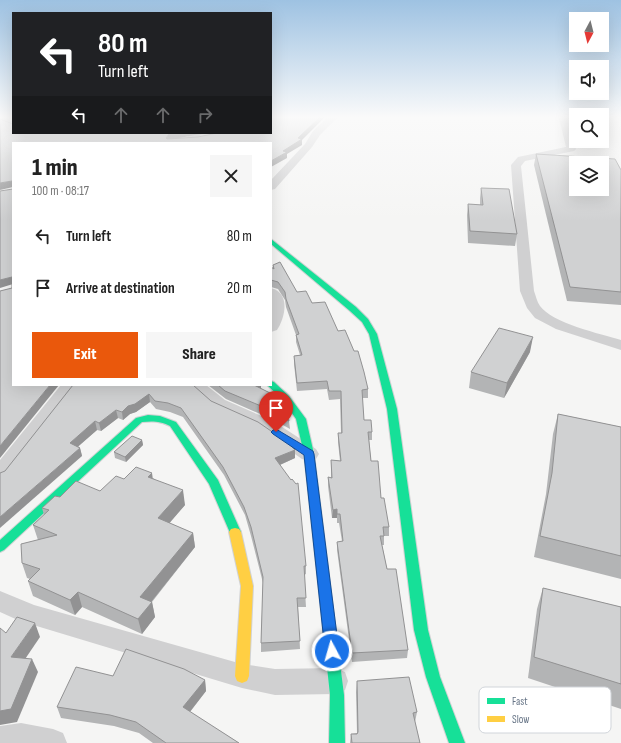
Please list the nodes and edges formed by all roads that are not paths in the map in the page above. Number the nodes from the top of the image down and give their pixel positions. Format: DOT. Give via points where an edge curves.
graph roads {
  1 [pos="303,152"];
  2 [pos="556,152"];
  3 [pos="272,186"];
  4 [pos="272,242"];
  5 [pos="272,293"];
  6 [pos="272,326"];
  7 [pos="621,345"];
  8 [pos="272,385"];
  9 [pos="69,386"];
  10 [pos="197,386"];
  11 [pos="309,454"];
  12 [pos="0,474"];
  13 [pos="0,547"];
  14 [pos="0,601"];
  15 [pos="242,676"];
  16 [pos="335,681"];
  17 [pos="0,740"];
  18 [pos="53,743"];
  19 [pos="337,743"];
  20 [pos="458,743"];
  1 -- 3 [label="street"];
  2 -- 7 [label="street" via="522,158 516,165 527,291 535,309 550,320"];
  4 -- 20 [label="street" via="367,322 373,334 392,409 421,630 433,678"];
  5 -- 6 [label="street" via="278,308 277,318"];
  8 -- 11 [label="street" via="286,398 301,419"];
  9 -- 12 [label="street"];
  10 -- 11 [label="street" via="219,404 266,425"];
  11 -- 16 [label="street"];
  13 -- 15 [label="street" via="139,420 163,418 173,424 214,483 236,536 247,586"];
  14 -- 15 [label="street" via="29,614"];
  15 -- 16 [label="street" via="275,682"];
  16 -- 19 [label="street"];
  17 -- 18 [label="street" via="21,737"];
}
